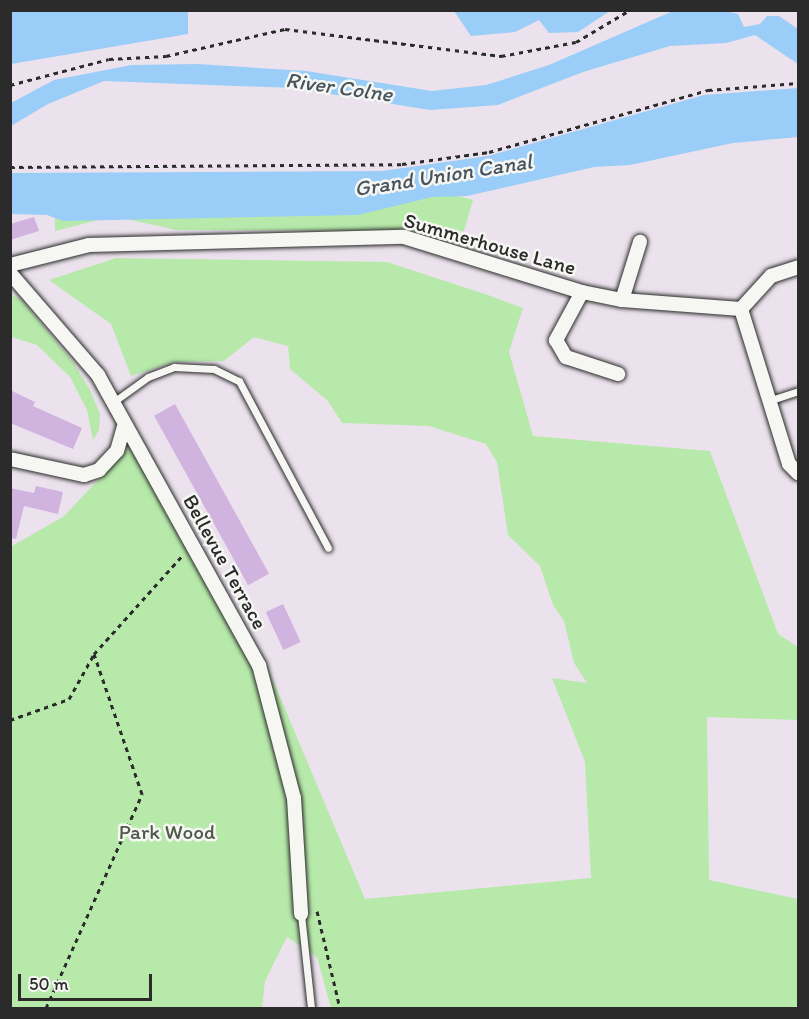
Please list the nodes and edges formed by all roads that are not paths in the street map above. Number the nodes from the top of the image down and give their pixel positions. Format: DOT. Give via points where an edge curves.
graph roads {
  1 [pos="640,242"];
  2 [pos="10,265"];
  3 [pos="798,267"];
  4 [pos="10,273"];
  5 [pos="582,292"];
  6 [pos="622,300"];
  7 [pos="741,309"];
  8 [pos="618,374"];
  9 [pos="798,391"];
  10 [pos="771,400"];
  11 [pos="112,403"];
  12 [pos="124,426"];
  13 [pos="10,459"];
  14 [pos="798,472"];
  15 [pos="328,548"];
  16 [pos="301,914"];
  17 [pos="311,1008"];
  1 -- 6 [label="street"];
  2 -- 5 [label="street, Summerhouse Lane" via="88,245 404,237"];
  3 -- 7 [label="street" via="771,276"];
  4 -- 11 [label="street, Bellevue Terrace" via="98,375"];
  5 -- 6 [label="street, Summerhouse Lane"];
  5 -- 8 [label="street" via="556,340 566,357"];
  6 -- 7 [label="street, Summerhouse Lane"];
  7 -- 10 [label="street"];
  9 -- 10 [label="lane"];
  10 -- 14 [label="street" via="789,464"];
  11 -- 12 [label="street, Bellevue Terrace"];
  11 -- 15 [label="lane" via="148,377 174,368 214,369 239,381"];
  12 -- 13 [label="street" via="117,452 99,470 84,475"];
  12 -- 16 [label="street, Bellevue Terrace" via="259,665 294,798"];
  16 -- 17 [label="lane"];
}
